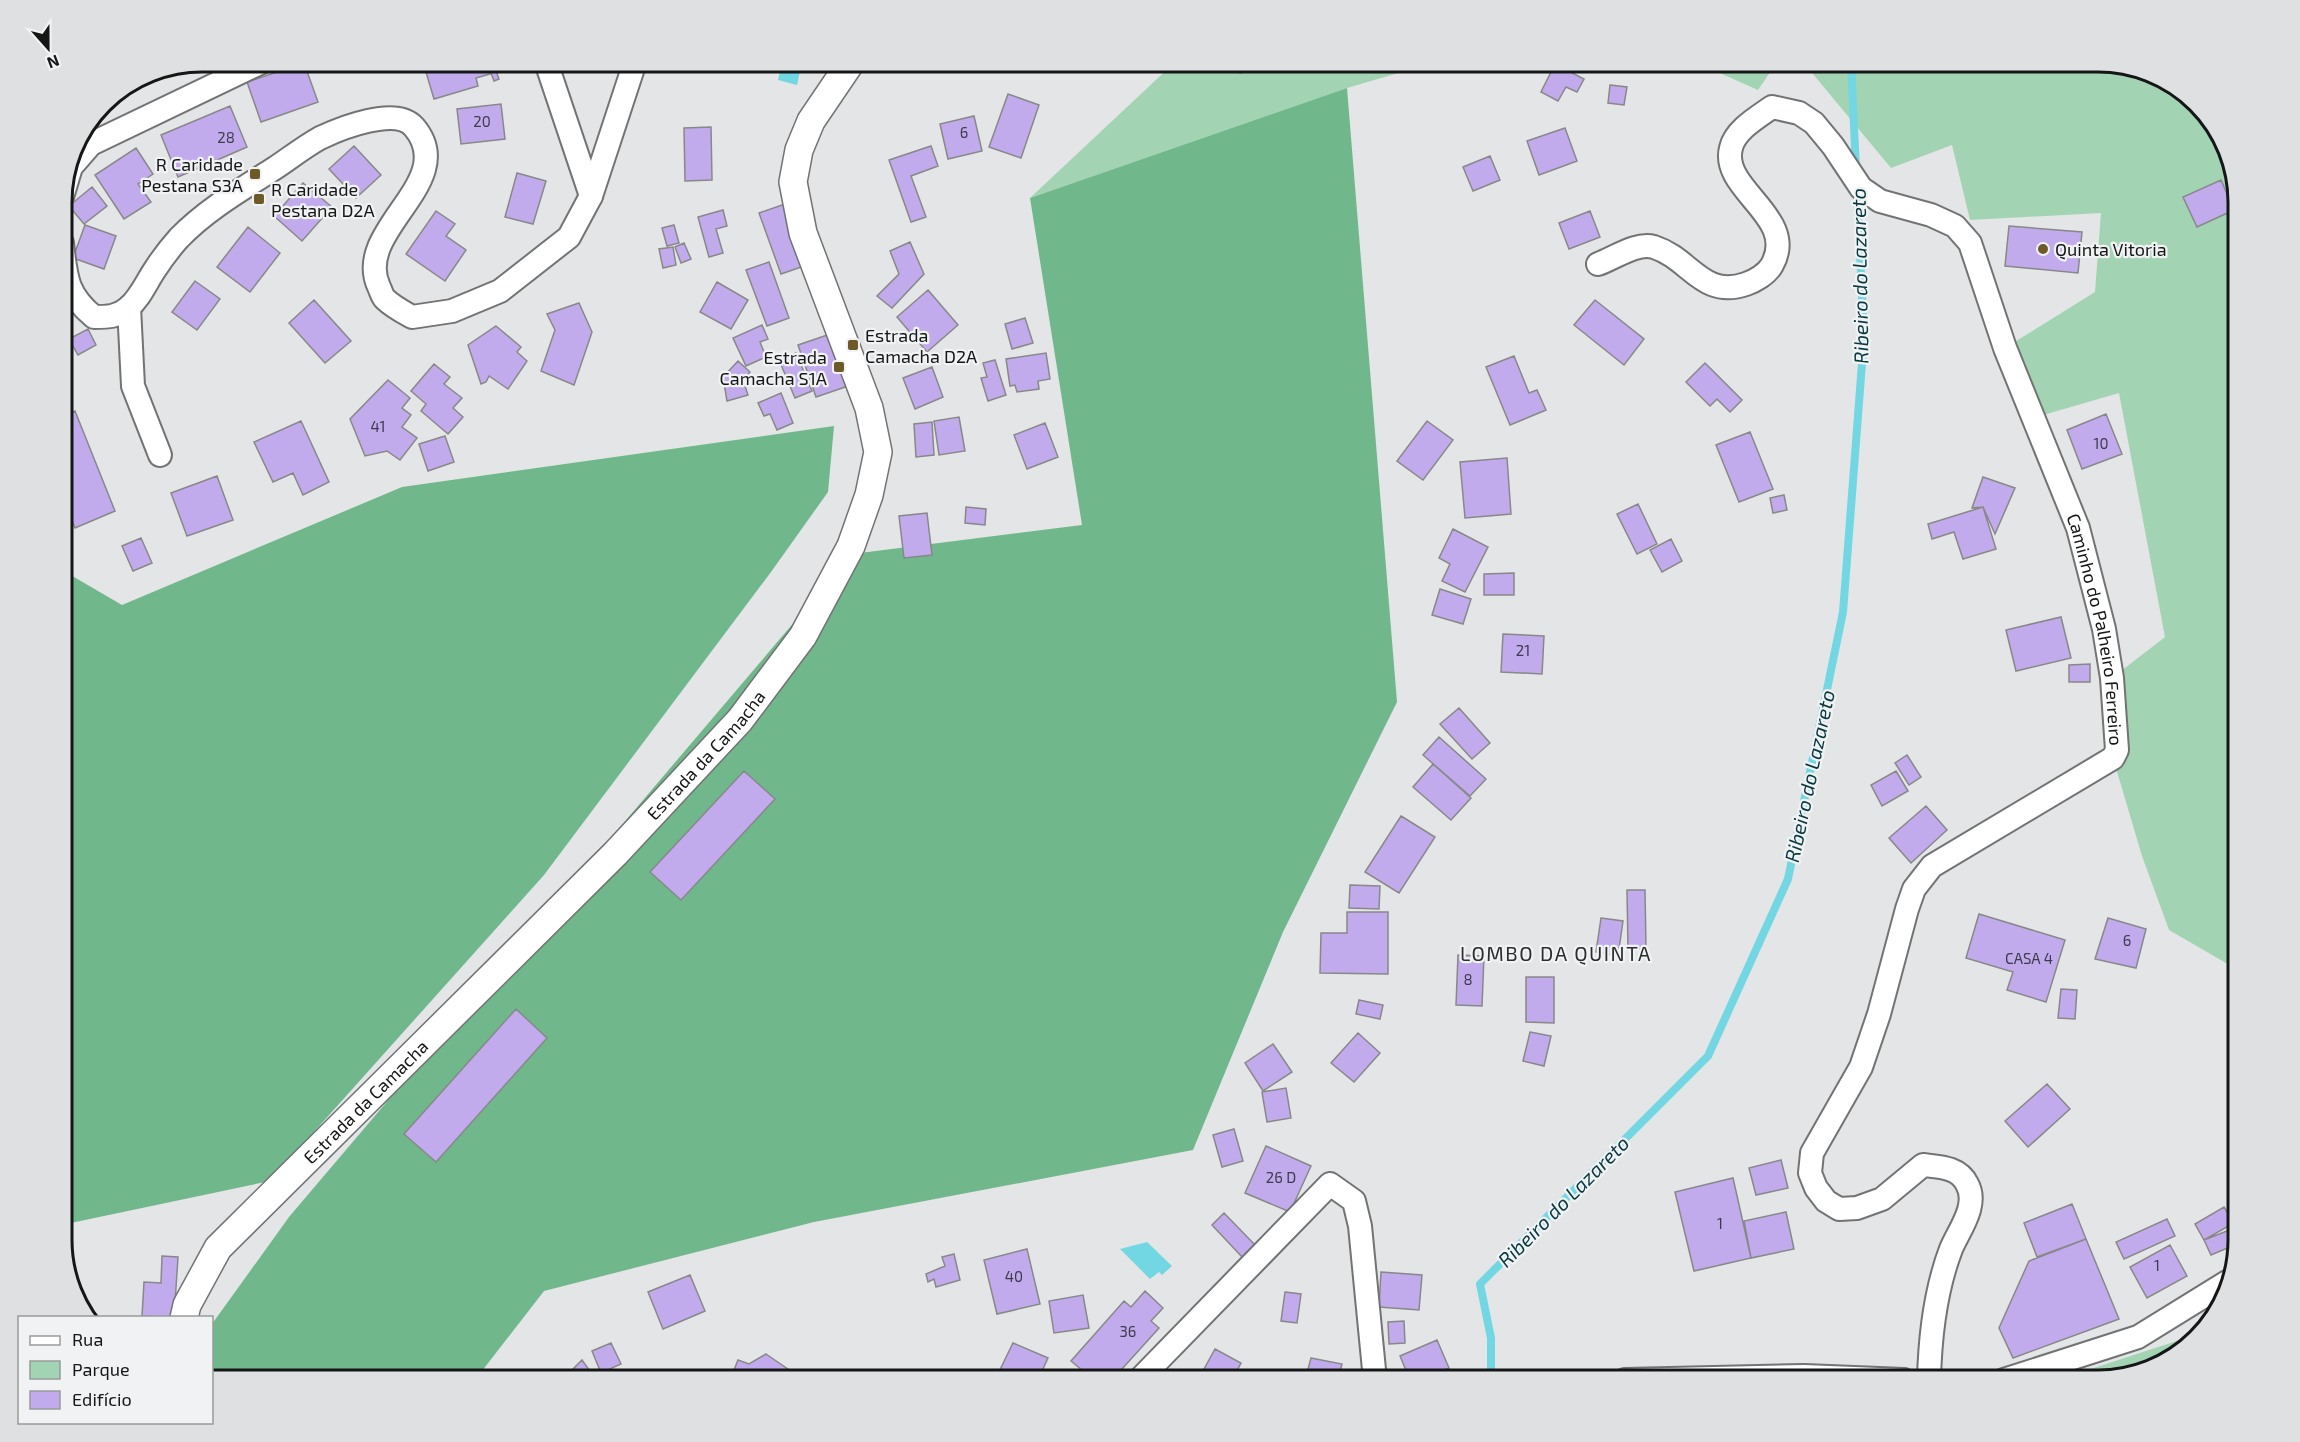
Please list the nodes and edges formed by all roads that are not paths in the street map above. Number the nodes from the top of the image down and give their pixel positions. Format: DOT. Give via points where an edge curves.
graph roads {
  1 [pos="241,72"];
  2 [pos="549,72"];
  3 [pos="632,72"];
  4 [pos="844,72"];
  5 [pos="81,155"];
  6 [pos="591,196"];
  7 [pos="1598,264"];
  8 [pos="72,294"];
  9 [pos="129,307"];
  10 [pos="160,455"];
  11 [pos="2219,1287"];
  12 [pos="184,1316"];
  13 [pos="1149,1370"];
  14 [pos="1374,1370"];
  15 [pos="1929,1370"];
  16 [pos="2035,1370"];
  1 -- 5 [label="street" via="91,144"];
  2 -- 6 [label="street"];
  3 -- 6 [label="street"];
  4 -- 12 [label="street, Estrada da Camacha" via="811,121 799,150 793,182 803,233 869,408 878,452 869,495 846,556 803,636 740,720 615,854 218,1248"];
  6 -- 9 [label="street" via="569,237 500,291 453,311 412,317 384,298 374,277 374,257 420,183 424,146 414,126 398,118 371,119 321,138 225,200 180,238"];
  7 -- 15 [label="street, Caminho do Palheiro Ferreiro" via="1635,248 1652,247 1714,287 1734,288 1754,281 1770,268 1778,253 1775,233 1766,213 1730,164 1731,147 1754,120 1772,107 1799,113 1814,123 1861,188 1880,201 1955,226 1970,243 2005,348 2078,528 2104,629 2117,750 2113,758 1932,866 1914,890 1861,1067 1810,1161 1816,1188 1839,1209 1857,1208 1882,1199 1923,1165 1958,1173 1968,1185 1969,1214 1941,1279"];
  8 -- 9 [label="street" via="94,317 115,316"];
  9 -- 10 [label="street" via="133,386"];
  11 -- 16 [label="street" via="2138,1337"];
  13 -- 14 [label="street" via="1330,1184 1354,1201 1360,1226"];
}
